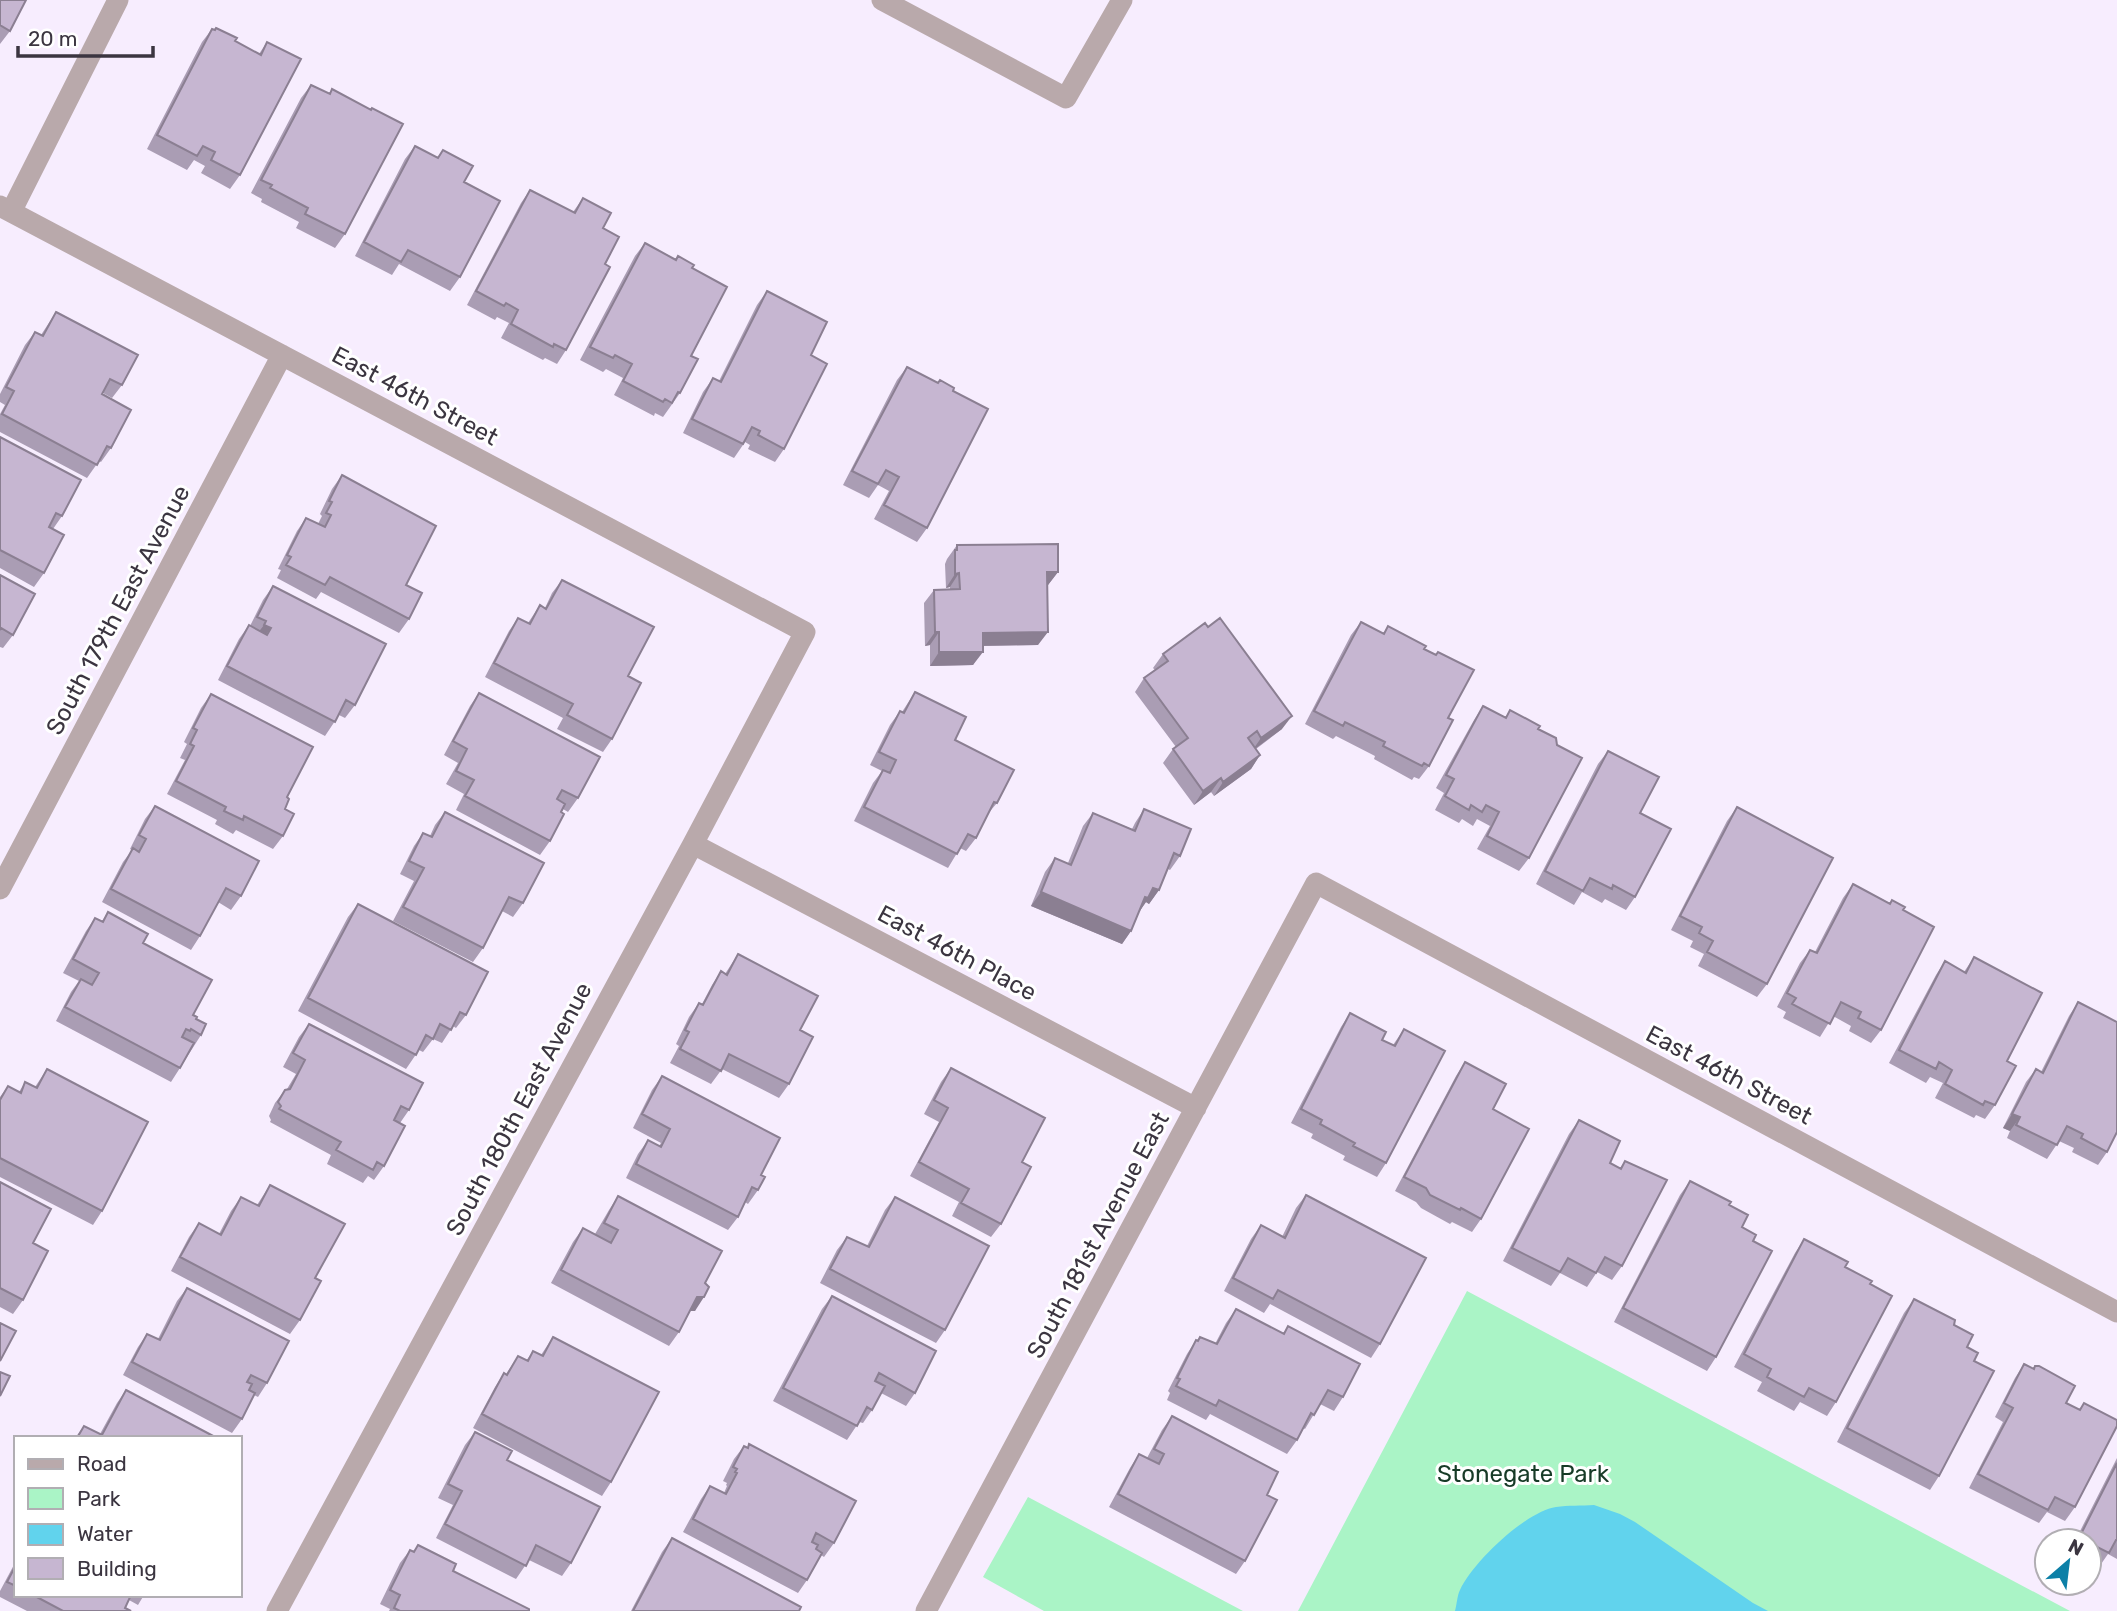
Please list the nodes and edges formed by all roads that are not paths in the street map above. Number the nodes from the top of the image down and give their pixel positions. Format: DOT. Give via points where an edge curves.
graph roads {
  1 [pos="118,0"];
  2 [pos="882,0"];
  3 [pos="1122,0"];
  4 [pos="5,209"];
  5 [pos="282,355"];
  6 [pos="805,632"];
  7 [pos="693,844"];
  8 [pos="1316,883"];
  9 [pos="0,889"];
  10 [pos="1196,1108"];
  11 [pos="2117,1312"];
  12 [pos="277,1611"];
  13 [pos="926,1611"];
  1 -- 4 [label="street"];
  2 -- 3 [label="street" via="1066,98"];
  4 -- 5 [label="street, East 46th Street"];
  5 -- 6 [label="street, East 46th Street"];
  5 -- 9 [label="street, South 179th East Avenue"];
  6 -- 7 [label="street, South 180th East Avenue"];
  7 -- 10 [label="street, East 46th Place"];
  7 -- 12 [label="street, South 180th East Avenue"];
  8 -- 10 [label="street, South 181st Avenue East"];
  8 -- 11 [label="street, East 46th Street"];
  10 -- 13 [label="street, South 181st Avenue East"];
}
